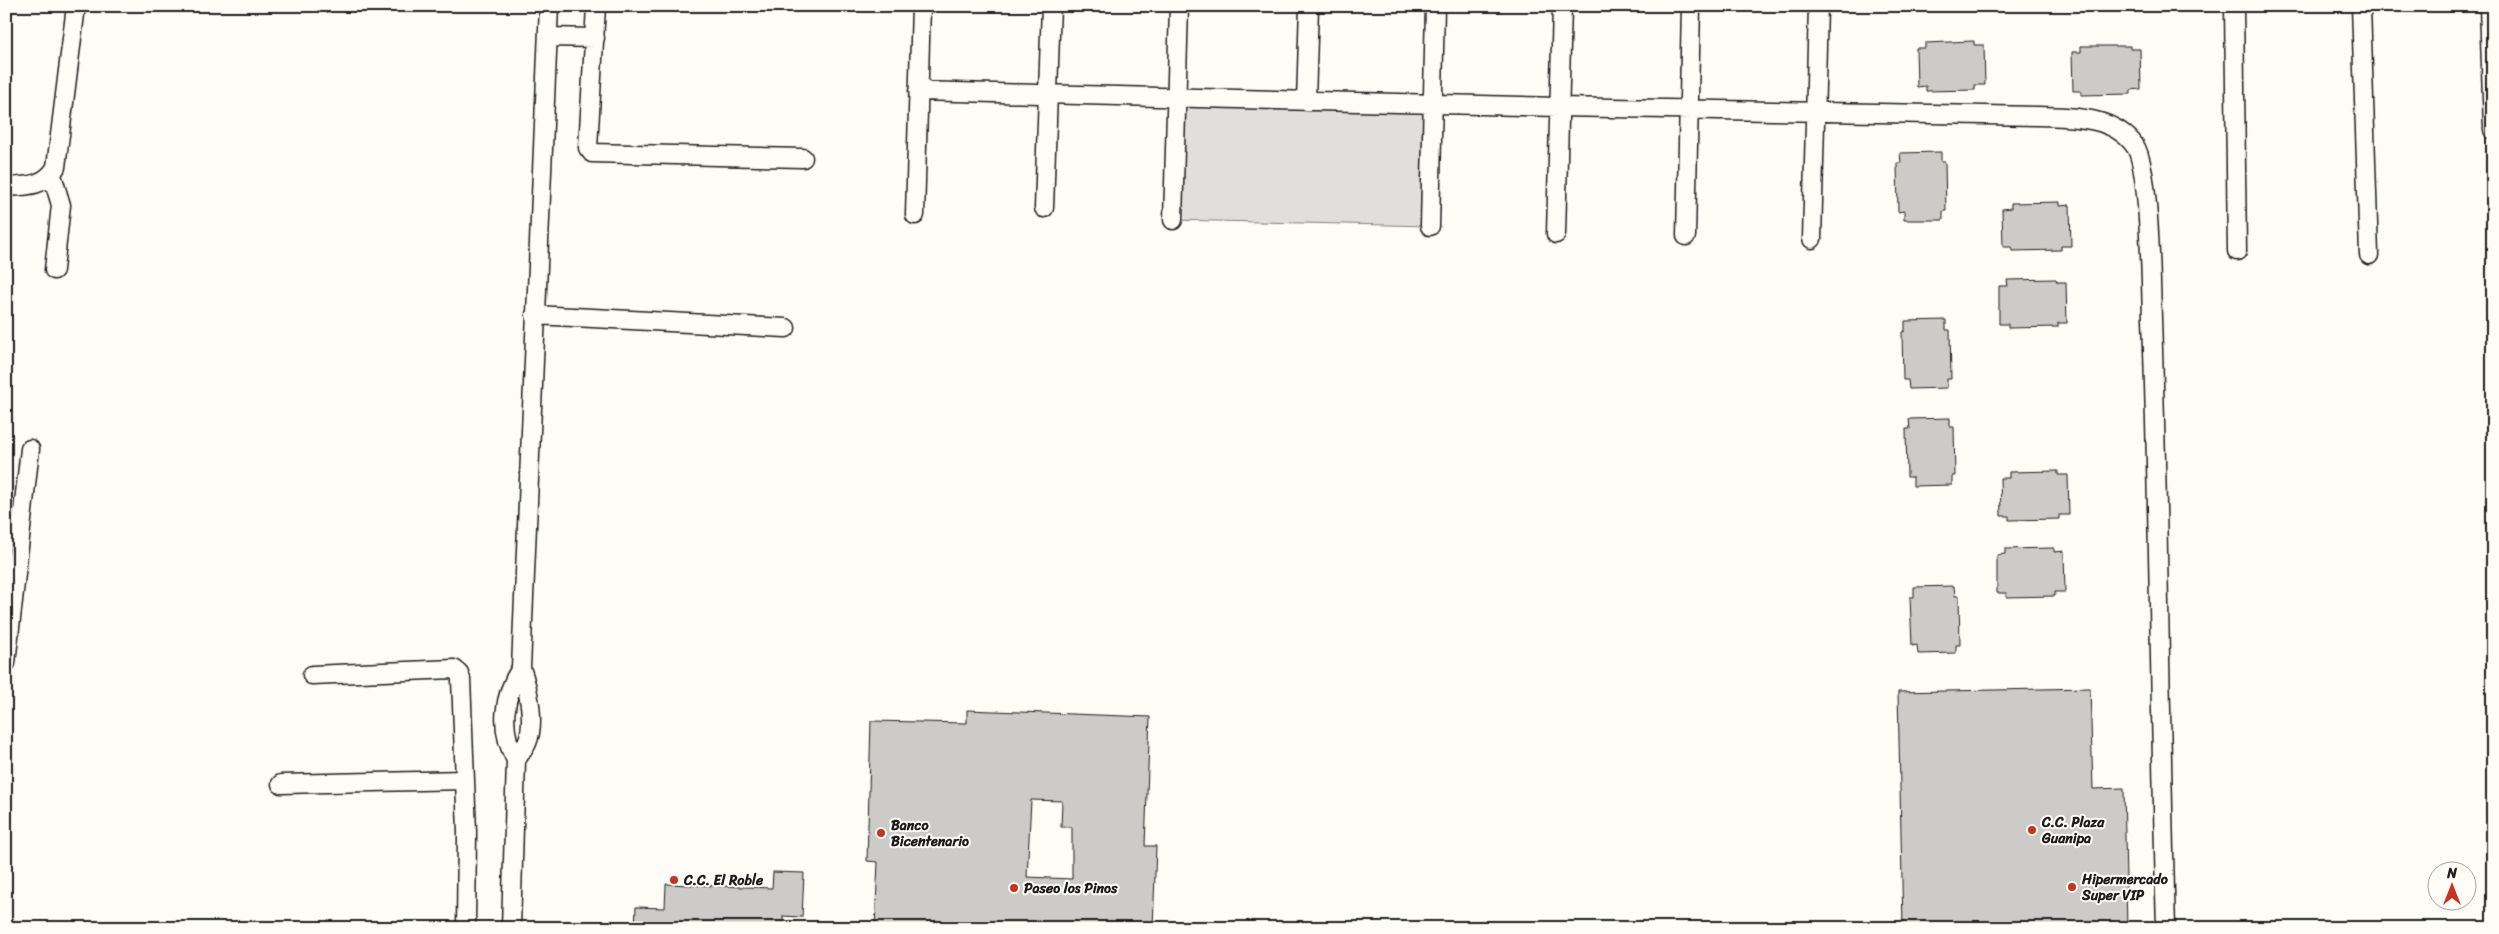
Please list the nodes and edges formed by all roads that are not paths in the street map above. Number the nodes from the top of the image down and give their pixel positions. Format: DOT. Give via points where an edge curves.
graph roads {
  1 [pos="76,6"];
  2 [pos="549,6"];
  3 [pos="596,6"];
  4 [pos="921,6"];
  5 [pos="1051,6"];
  6 [pos="1179,6"];
  7 [pos="1309,6"];
  8 [pos="1435,6"];
  9 [pos="1562,6"];
  10 [pos="1691,6"];
  11 [pos="1818,6"];
  12 [pos="2234,6"];
  13 [pos="2361,6"];
  14 [pos="2489,6"];
  15 [pos="548,37"];
  16 [pos="595,38"];
  17 [pos="918,91"];
  18 [pos="1048,94"];
  19 [pos="1176,97"];
  20 [pos="1306,101"];
  21 [pos="1433,103"];
  22 [pos="1559,107"];
  23 [pos="1688,109"];
  24 [pos="1816,112"];
  25 [pos="2493,130"];
  26 [pos="803,158"];
  27 [pos="52,175"];
  28 [pos="6,187"];
  29 [pos="1044,208"];
  30 [pos="915,215"];
  31 [pos="1173,220"];
  32 [pos="1430,226"];
  33 [pos="1556,234"];
  34 [pos="1686,236"];
  35 [pos="1812,238"];
  36 [pos="2238,251"];
  37 [pos="2369,255"];
  38 [pos="54,270"];
  39 [pos="535,315"];
  40 [pos="786,328"];
  41 [pos="30,449"];
  42 [pos="14,516"];
  43 [pos="6,663"];
  44 [pos="521,668"];
  45 [pos="312,675"];
  46 [pos="516,760"];
  47 [pos="465,780"];
  48 [pos="281,784"];
  49 [pos="466,928"];
  50 [pos="511,928"];
  51 [pos="2166,928"];
  1 -- 27 [label="street" via="60,154"];
  2 -- 15 [label="street"];
  3 -- 16 [label="street"];
  4 -- 17 [label="street"];
  5 -- 18 [label="street"];
  6 -- 19 [label="street"];
  7 -- 20 [label="street"];
  8 -- 21 [label="street"];
  9 -- 22 [label="street"];
  10 -- 23 [label="street"];
  11 -- 24 [label="street"];
  12 -- 36 [label="street"];
  13 -- 37 [label="street"];
  14 -- 25 [label="street"];
  15 -- 16 [label="street"];
  15 -- 39 [label="street"];
  16 -- 26 [label="street" via="588,148 592,153"];
  17 -- 18 [label="street"];
  17 -- 30 [label="street"];
  18 -- 19 [label="street"];
  18 -- 29 [label="street"];
  19 -- 20 [label="street"];
  19 -- 31 [label="street"];
  20 -- 21 [label="street"];
  21 -- 22 [label="street"];
  21 -- 32 [label="street"];
  22 -- 23 [label="street"];
  22 -- 33 [label="street"];
  23 -- 24 [label="street"];
  23 -- 34 [label="street"];
  24 -- 35 [label="street"];
  24 -- 51 [label="street" via="2092,120 2123,131 2137,148 2148,220 2158,477"];
  27 -- 28 [label="street" via="42,183"];
  27 -- 38 [label="street" via="61,205"];
  39 -- 40 [label="street"];
  39 -- 44 [label="street"];
  41 -- 42 [label="street"];
  42 -- 43 [label="street"];
  44 -- 46 [label="street" via="529,692 530,718 528,742"];
  44 -- 46 [label="street" via="511,684 505,720 506,740"];
  45 -- 47 [label="street" via="454,669 461,679"];
  46 -- 50 [label="street"];
  47 -- 48 [label="street"];
  47 -- 49 [label="street"];
}
